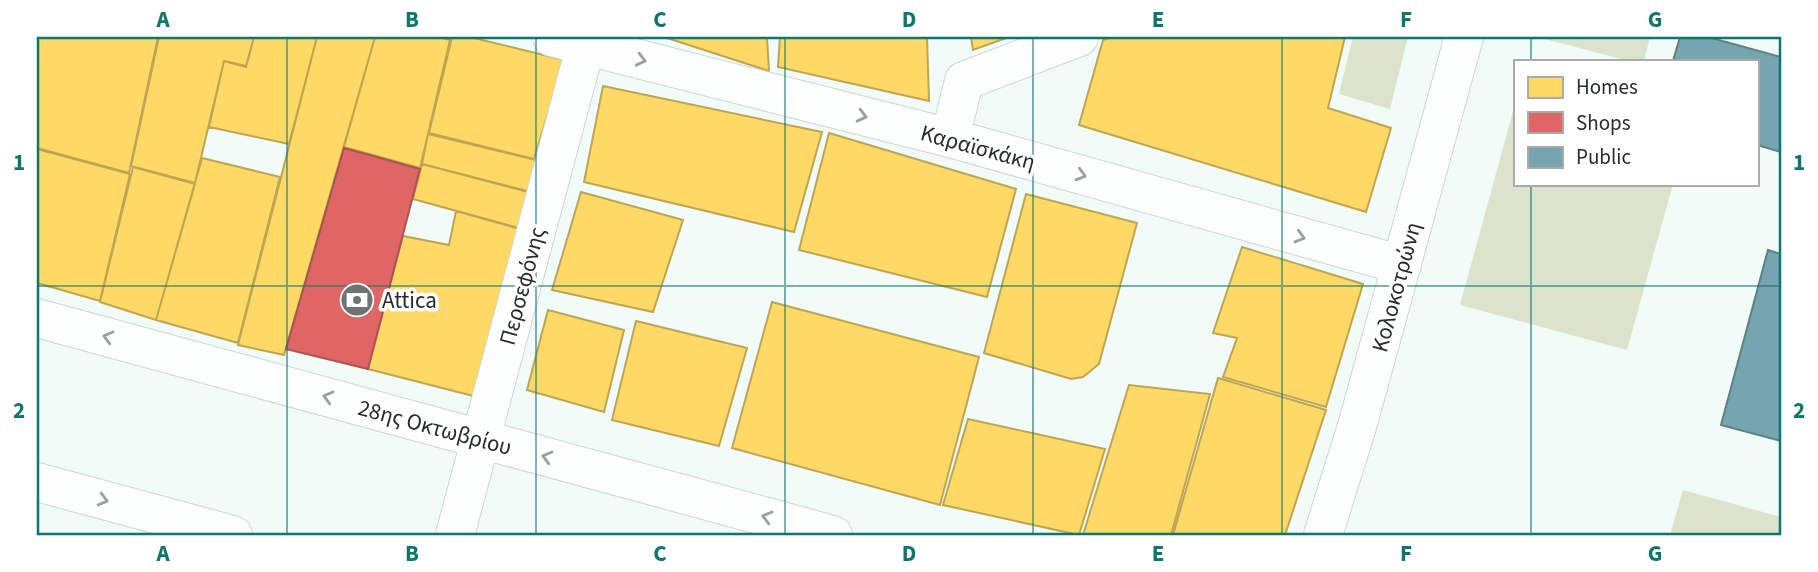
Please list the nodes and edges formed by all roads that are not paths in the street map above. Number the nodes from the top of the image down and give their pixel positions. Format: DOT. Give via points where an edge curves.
graph roads {
  1 [pos="1079,37"];
  2 [pos="1464,37"];
  3 [pos="575,40"];
  4 [pos="950,138"];
  5 [pos="1402,265"];
  6 [pos="37,318"];
  7 [pos="481,439"];
  8 [pos="37,482"];
  9 [pos="233,535"];
  10 [pos="455,535"];
  11 [pos="833,535"];
  12 [pos="1323,535"];
  1 -- 4 [label="street" via="964,81"];
  2 -- 5 [label="street, Κολοκοτρώνη"];
  3 -- 4 [label="street, Καραϊσκάκη, one-way"];
  3 -- 7 [label="street, Περσεφόνης"];
  4 -- 5 [label="street, Καραϊσκάκη, one-way"];
  5 -- 12 [label="street, Κολοκοτρώνη"];
  7 -- 6 [label="street, 28ης Οκτωβρίου, one-way"];
  7 -- 10 [label="street, Περσεφόνης"];
  11 -- 7 [label="street, 28ης Οκτωβρίου, one-way"];
  8 -- 9 [label="street, one-way"];
}
